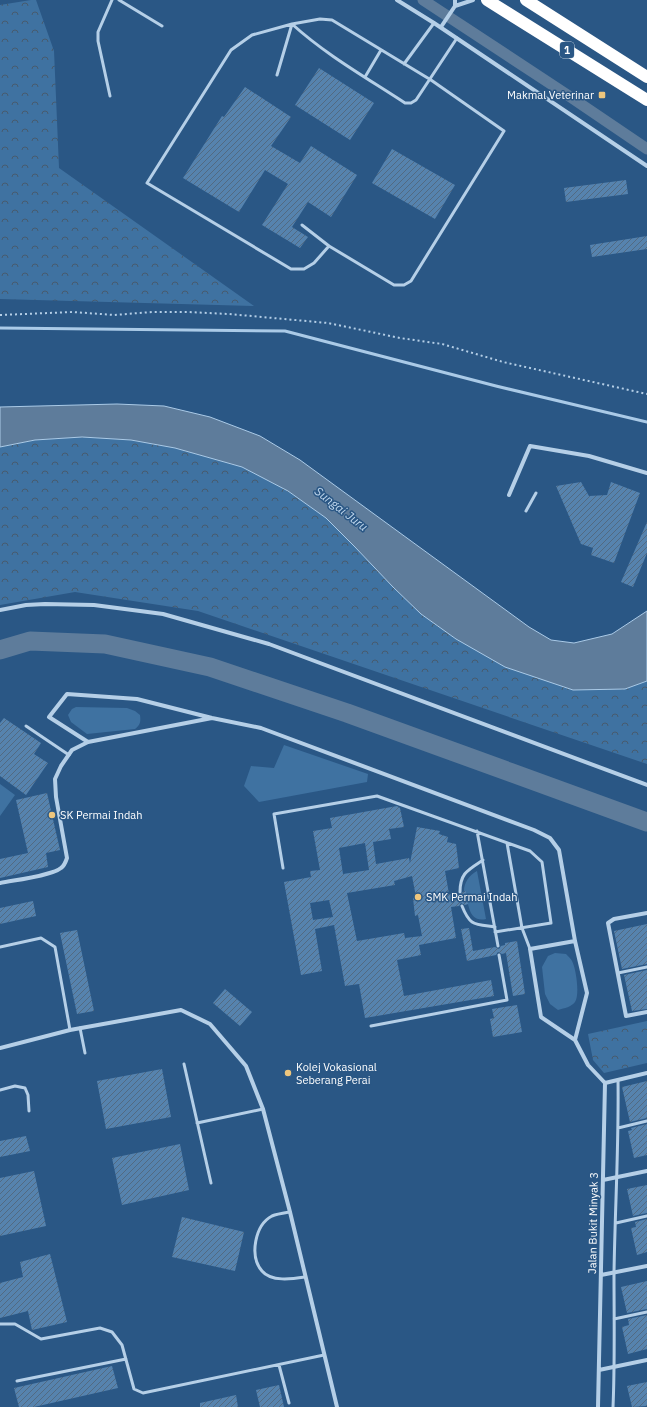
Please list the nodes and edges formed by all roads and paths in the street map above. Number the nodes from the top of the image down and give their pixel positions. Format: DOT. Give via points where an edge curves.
graph roads {
  1 [pos="112,0"];
  2 [pos="119,0"];
  3 [pos="397,0"];
  4 [pos="456,0"];
  5 [pos="473,0"];
  6 [pos="487,0"];
  7 [pos="526,0"];
  8 [pos="455,6"];
  9 [pos="434,22"];
  10 [pos="292,24"];
  11 [pos="162,26"];
  12 [pos="441,27"];
  13 [pos="457,38"];
  14 [pos="381,50"];
  15 [pos="404,64"];
  16 [pos="277,75"];
  17 [pos="366,77"];
  18 [pos="647,77"];
  19 [pos="430,80"];
  20 [pos="110,96"];
  21 [pos="647,100"];
  22 [pos="647,166"];
  23 [pos="302,225"];
  24 [pos="329,246"];
  25 [pos="0,315"];
  26 [pos="647,394"];
  27 [pos="647,473"];
  28 [pos="536,493"];
  29 [pos="509,495"];
  30 [pos="526,511"];
  31 [pos="0,610"];
  32 [pos="212,718"];
  33 [pos="26,726"];
  34 [pos="88,742"];
  35 [pos="68,756"];
  36 [pos="647,785"];
  37 [pos="478,831"];
  38 [pos="508,843"];
  39 [pos="482,860"];
  40 [pos="283,868"];
  41 [pos="0,883"];
  42 [pos="460,892"];
  43 [pos="462,906"];
  44 [pos="647,914"];
  45 [pos="495,927"];
  46 [pos="522,928"];
  47 [pos="495,932"];
  48 [pos="575,941"];
  49 [pos="498,946"];
  50 [pos="0,947"];
  51 [pos="530,949"];
  52 [pos="499,955"];
  53 [pos="647,967"];
  54 [pos="618,973"];
  55 [pos="647,1012"];
  56 [pos="371,1026"];
  57 [pos="80,1028"];
  58 [pos="70,1030"];
  59 [pos="575,1040"];
  60 [pos="0,1048"];
  61 [pos="85,1052"];
  62 [pos="184,1064"];
  63 [pos="647,1073"];
  64 [pos="618,1080"];
  65 [pos="605,1083"];
  66 [pos="0,1090"];
  67 [pos="263,1109"];
  68 [pos="29,1111"];
  69 [pos="647,1121"];
  70 [pos="197,1123"];
  71 [pos="618,1128"];
  72 [pos="647,1171"];
  73 [pos="617,1178"];
  74 [pos="603,1180"];
  75 [pos="211,1183"];
  76 [pos="290,1212"];
  77 [pos="647,1216"];
  78 [pos="616,1223"];
  79 [pos="647,1266"];
  80 [pos="614,1273"];
  81 [pos="601,1275"];
  82 [pos="305,1277"];
  83 [pos="647,1312"];
  84 [pos="614,1319"];
  85 [pos="0,1324"];
  86 [pos="324,1355"];
  87 [pos="126,1360"];
  88 [pos="647,1360"];
  89 [pos="279,1365"];
  90 [pos="615,1367"];
  91 [pos="599,1370"];
  92 [pos="17,1381"];
  93 [pos="289,1403"];
  94 [pos="337,1407"];
  95 [pos="598,1407"];
  96 [pos="613,1407"];
  1 -- 20 [label="lane" via="98,32"];
  2 -- 11 [label="lane"];
  3 -- 9 [label="street"];
  4 -- 8 [label="street"];
  5 -- 8 [label="street"];
  6 -- 21 [label="highway, 1"];
  7 -- 18 [label="highway, 1"];
  8 -- 12 [label="street"];
  9 -- 12 [label="street"];
  9 -- 15 [label="lane"];
  10 -- 14 [label="lane" via="320,19 332,20"];
  10 -- 16 [label="lane"];
  10 -- 17 [label="lane" via="311,41"];
  10 -- 24 [label="lane" via="252,35 231,50 147,182 291,269 304,269 314,263"];
  12 -- 13 [label="street"];
  13 -- 19 [label="lane"];
  13 -- 22 [label="street"];
  14 -- 15 [label="lane"];
  14 -- 17 [label="lane"];
  15 -- 19 [label="lane"];
  17 -- 19 [label="lane" via="405,103 416,100"];
  19 -- 24 [label="lane" via="504,131 411,281 404,285 394,285"];
  23 -- 24 [label="lane"];
  25 -- 26 [label="path" via="188,312 328,323 442,344 504,362"];
  27 -- 29 [label="street" via="589,456 530,446"];
  28 -- 30 [label="lane"];
  31 -- 36 [label="street" via="39,605 94,605 162,614 268,644"];
  32 -- 34 [label="street"];
  32 -- 34 [label="street" via="137,698 67,694 49,717"];
  32 -- 48 [label="street" via="261,728 550,838 559,850"];
  33 -- 35 [label="lane"];
  34 -- 35 [label="street" via="72,750"];
  35 -- 41 [label="street" via="55,779 67,858 65,863 61,869 46,874"];
  37 -- 38 [label="lane"];
  37 -- 39 [label="lane"];
  37 -- 40 [label="lane" via="377,796 274,814"];
  38 -- 46 [label="lane"];
  38 -- 46 [label="lane" via="530,851 542,862 551,923"];
  39 -- 42 [label="lane" via="469,869 460,881"];
  39 -- 45 [label="lane"];
  43 -- 45 [label="lane" via="468,919 476,925"];
  44 -- 54 [label="street" via="614,919 608,923"];
  45 -- 47 [label="lane"];
  46 -- 47 [label="lane"];
  46 -- 51 [label="lane"];
  47 -- 49 [label="lane"];
  48 -- 51 [label="street"];
  48 -- 59 [label="street" via="587,993"];
  50 -- 58 [label="lane" via="41,938 55,947"];
  51 -- 59 [label="street" via="541,1017"];
  52 -- 56 [label="lane" via="507,1000"];
  53 -- 54 [label="lane"];
  54 -- 55 [label="street" via="626,1016"];
  57 -- 58 [label="street"];
  57 -- 61 [label="lane"];
  57 -- 67 [label="street" via="180,1010 210,1024 246,1066"];
  58 -- 60 [label="street"];
  59 -- 65 [label="street" via="588,1065"];
  62 -- 70 [label="lane"];
  63 -- 64 [label="street"];
  64 -- 65 [label="street"];
  64 -- 71 [label="lane"];
  65 -- 74 [label="street, Jalan Bukit Minyak 3"];
  66 -- 68 [label="lane" via="15,1086 24,1088 28,1095"];
  67 -- 70 [label="lane"];
  67 -- 76 [label="street"];
  69 -- 71 [label="lane"];
  70 -- 75 [label="lane"];
  71 -- 73 [label="lane"];
  72 -- 73 [label="street"];
  73 -- 74 [label="street"];
  73 -- 78 [label="lane"];
  74 -- 81 [label="street, Jalan Bukit Minyak 3"];
  76 -- 82 [label="street"];
  76 -- 82 [label="lane" via="272,1216 261,1226 255,1245 256,1259 262,1271 274,1278"];
  77 -- 78 [label="lane"];
  78 -- 80 [label="lane"];
  79 -- 80 [label="street"];
  80 -- 81 [label="street"];
  80 -- 84 [label="lane"];
  81 -- 91 [label="street, Jalan Bukit Minyak 3"];
  82 -- 86 [label="street"];
  83 -- 84 [label="lane"];
  84 -- 90 [label="lane"];
  85 -- 87 [label="lane" via="15,1324 41,1339 100,1328 112,1332 122,1345"];
  86 -- 89 [label="lane"];
  86 -- 94 [label="street"];
  87 -- 89 [label="lane" via="134,1389 143,1393"];
  87 -- 92 [label="lane"];
  88 -- 90 [label="street"];
  89 -- 93 [label="lane"];
  90 -- 91 [label="street"];
  90 -- 96 [label="lane"];
  91 -- 95 [label="street, Jalan Bukit Minyak 3"];
}
